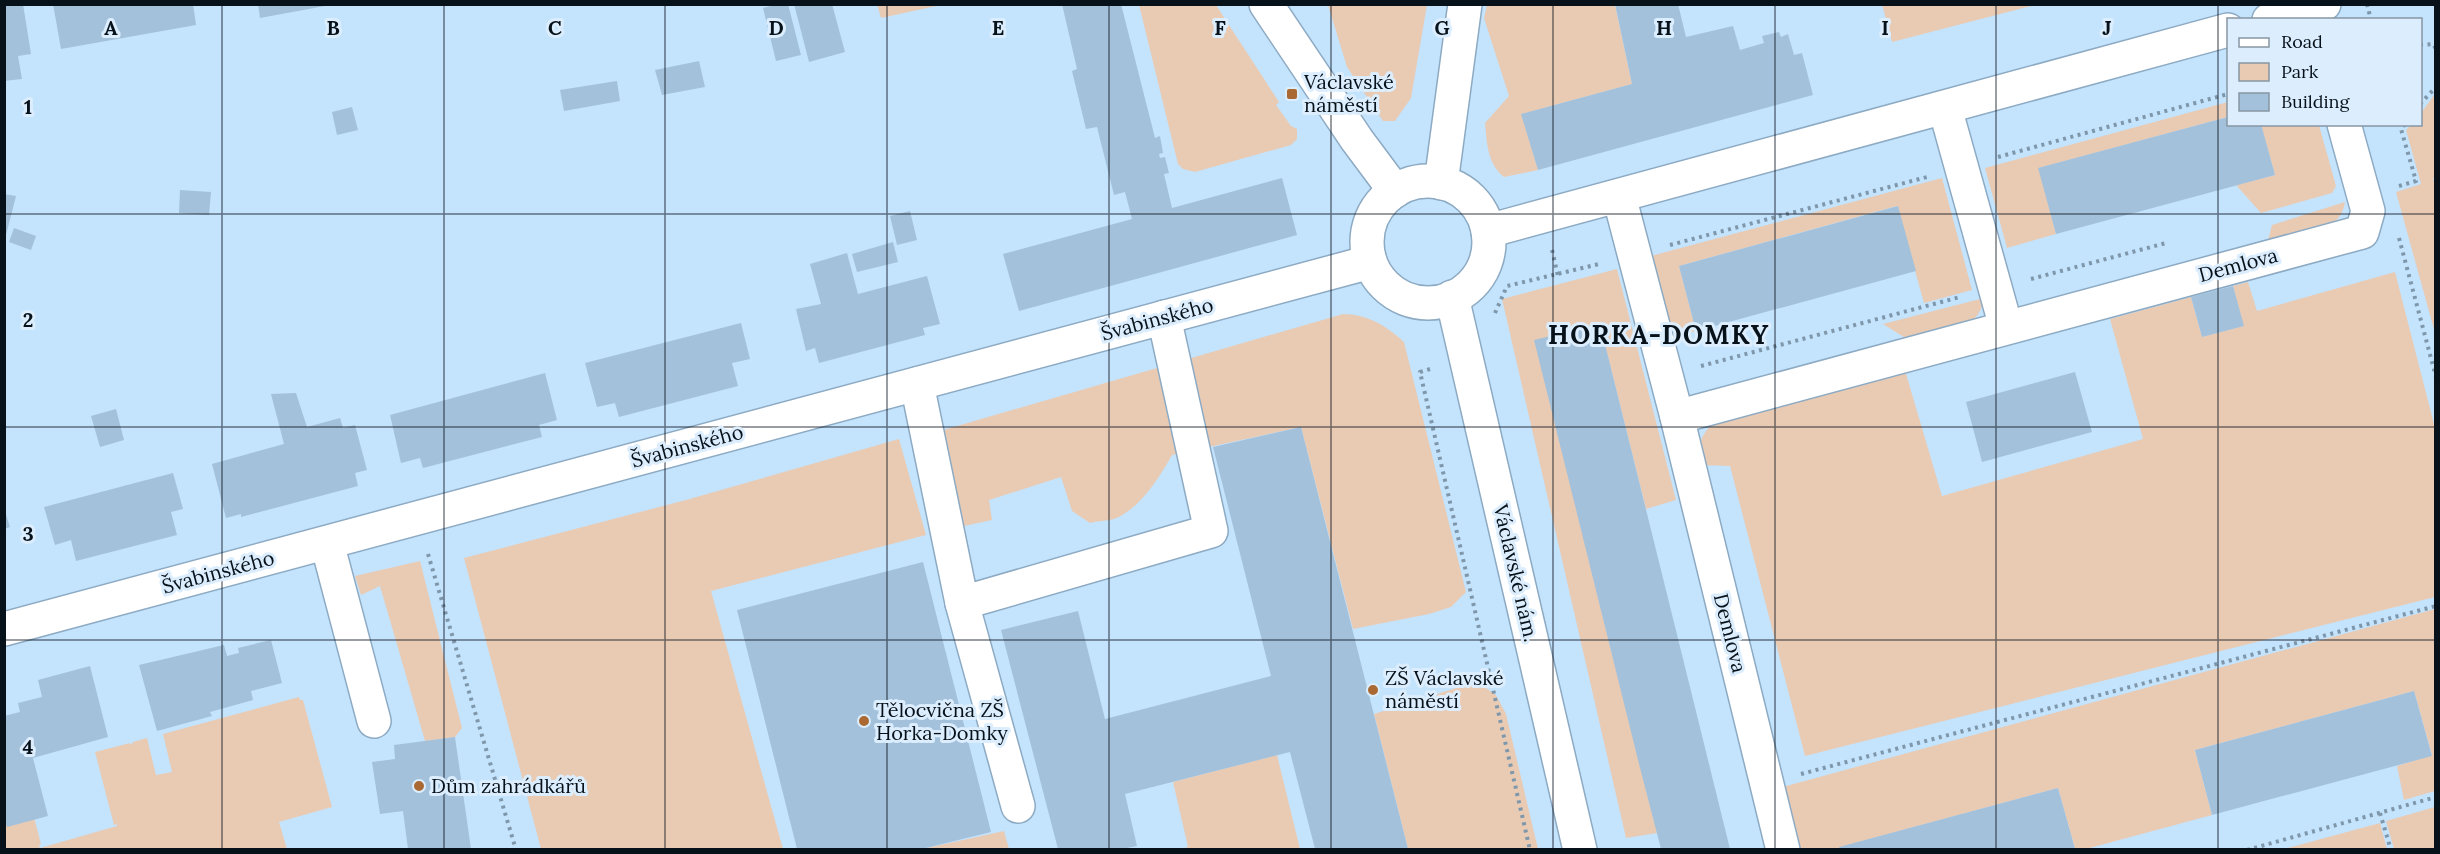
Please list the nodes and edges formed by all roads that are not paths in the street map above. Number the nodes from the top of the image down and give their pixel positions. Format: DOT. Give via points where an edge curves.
graph roads {
  1 [pos="1266,4"];
  2 [pos="1464,4"];
  3 [pos="2317,11"];
  4 [pos="2280,18"];
  5 [pos="2227,31"];
  6 [pos="1944,108"];
  7 [pos="2345,126"];
  8 [pos="1441,183"];
  9 [pos="1395,191"];
  10 [pos="1619,196"];
  11 [pos="1488,231"];
  12 [pos="1370,262"];
  13 [pos="1452,297"];
  14 [pos="1164,317"];
  15 [pos="2006,327"];
  16 [pos="917,384"];
  17 [pos="1677,417"];
  18 [pos="327,543"];
  19 [pos="962,603"];
  20 [pos="4,629"];
  21 [pos="374,721"];
  22 [pos="1018,806"];
  23 [pos="1580,849"];
  24 [pos="1783,849"];
  1 -- 9 [label="street"];
  2 -- 8 [label="street"];
  3 -- 4 [label="street"];
  5 -- 6 [label="street"];
  6 -- 10 [label="street"];
  6 -- 15 [label="street"];
  7 -- 15 [label="street, Demlova" via="2368,211 2362,232"];
  8 -- 9 [label="street" via="1418,182"];
  8 -- 11 [label="street" via="1462,191 1474,202"];
  9 -- 12 [label="street" via="1379,205 1372,218 1367,233"];
  10 -- 11 [label="street"];
  10 -- 17 [label="street, Demlova"];
  11 -- 13 [label="street" via="1485,263 1477,278"];
  12 -- 13 [label="street" via="1379,279 1405,298 1437,302"];
  12 -- 14 [label="street, Švabinského"];
  13 -- 23 [label="street, Václavské nám."];
  14 -- 16 [label="street, Švabinského"];
  14 -- 19 [label="street" via="1211,531"];
  15 -- 17 [label="street, Demlova"];
  16 -- 18 [label="street, Švabinského"];
  16 -- 19 [label="street"];
  17 -- 24 [label="street, Demlova"];
  18 -- 20 [label="street, Švabinského"];
  18 -- 21 [label="street"];
  19 -- 22 [label="street"];
}
